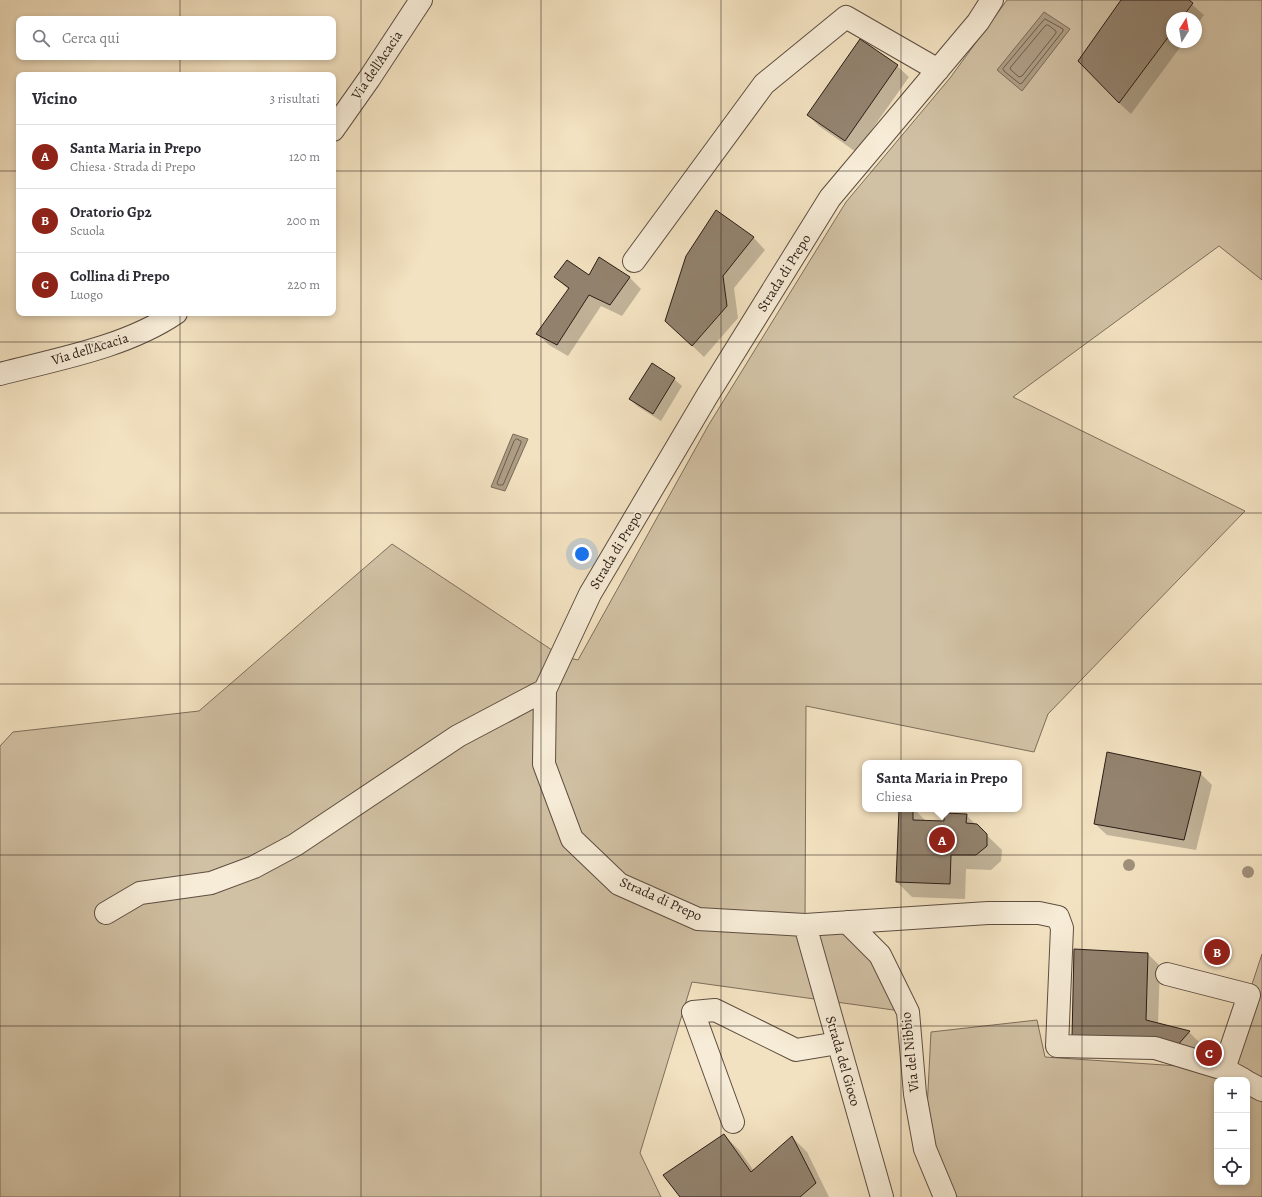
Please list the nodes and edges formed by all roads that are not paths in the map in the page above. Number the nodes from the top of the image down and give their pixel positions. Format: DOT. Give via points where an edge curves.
graph roads {
  1 [pos="421,0"];
  2 [pos="992,0"];
  3 [pos="938,70"];
  4 [pos="336,126"];
  5 [pos="634,261"];
  6 [pos="172,316"];
  7 [pos="0,374"];
  8 [pos="545,690"];
  9 [pos="106,913"];
  10 [pos="847,922"];
  11 [pos="805,926"];
  12 [pos="1167,974"];
  13 [pos="838,1043"];
  14 [pos="1224,1069"];
  15 [pos="1239,1077"];
  16 [pos="1250,1084"];
  17 [pos="1262,1090"];
  18 [pos="733,1122"];
  19 [pos="882,1197"];
  20 [pos="945,1197"];
  1 -- 4 [label="street, Via dell'Acacia"];
  2 -- 3 [label="street, Strada di Prepo" via="978,22"];
  3 -- 5 [label="street" via="846,17 764,84"];
  3 -- 8 [label="street, Strada di Prepo" via="830,198 707,396 590,594"];
  6 -- 7 [label="street, Via dell'Acacia" via="118,343"];
  8 -- 9 [label="street" via="458,736 295,845 254,868 211,883 140,893"];
  8 -- 11 [label="street, Strada di Prepo" via="544,764 572,839 619,884 698,919"];
  10 -- 11 [label="street, Strada di Prepo"];
  10 -- 14 [label="street, Strada di Prepo" via="988,912 1039,913 1058,917 1062,928 1057,1046 1155,1048"];
  10 -- 20 [label="street, Via del Nibbio" via="880,955 908,1012 915,1094 924,1149"];
  11 -- 13 [label="street, Strada del Gioco"];
  12 -- 14 [label="street" via="1249,995"];
  13 -- 18 [label="street" via="796,1050 715,1010 693,1012"];
  13 -- 19 [label="street, Strada del Gioco"];
  14 -- 15 [label="street"];
  16 -- 17 [label="street"];
}
